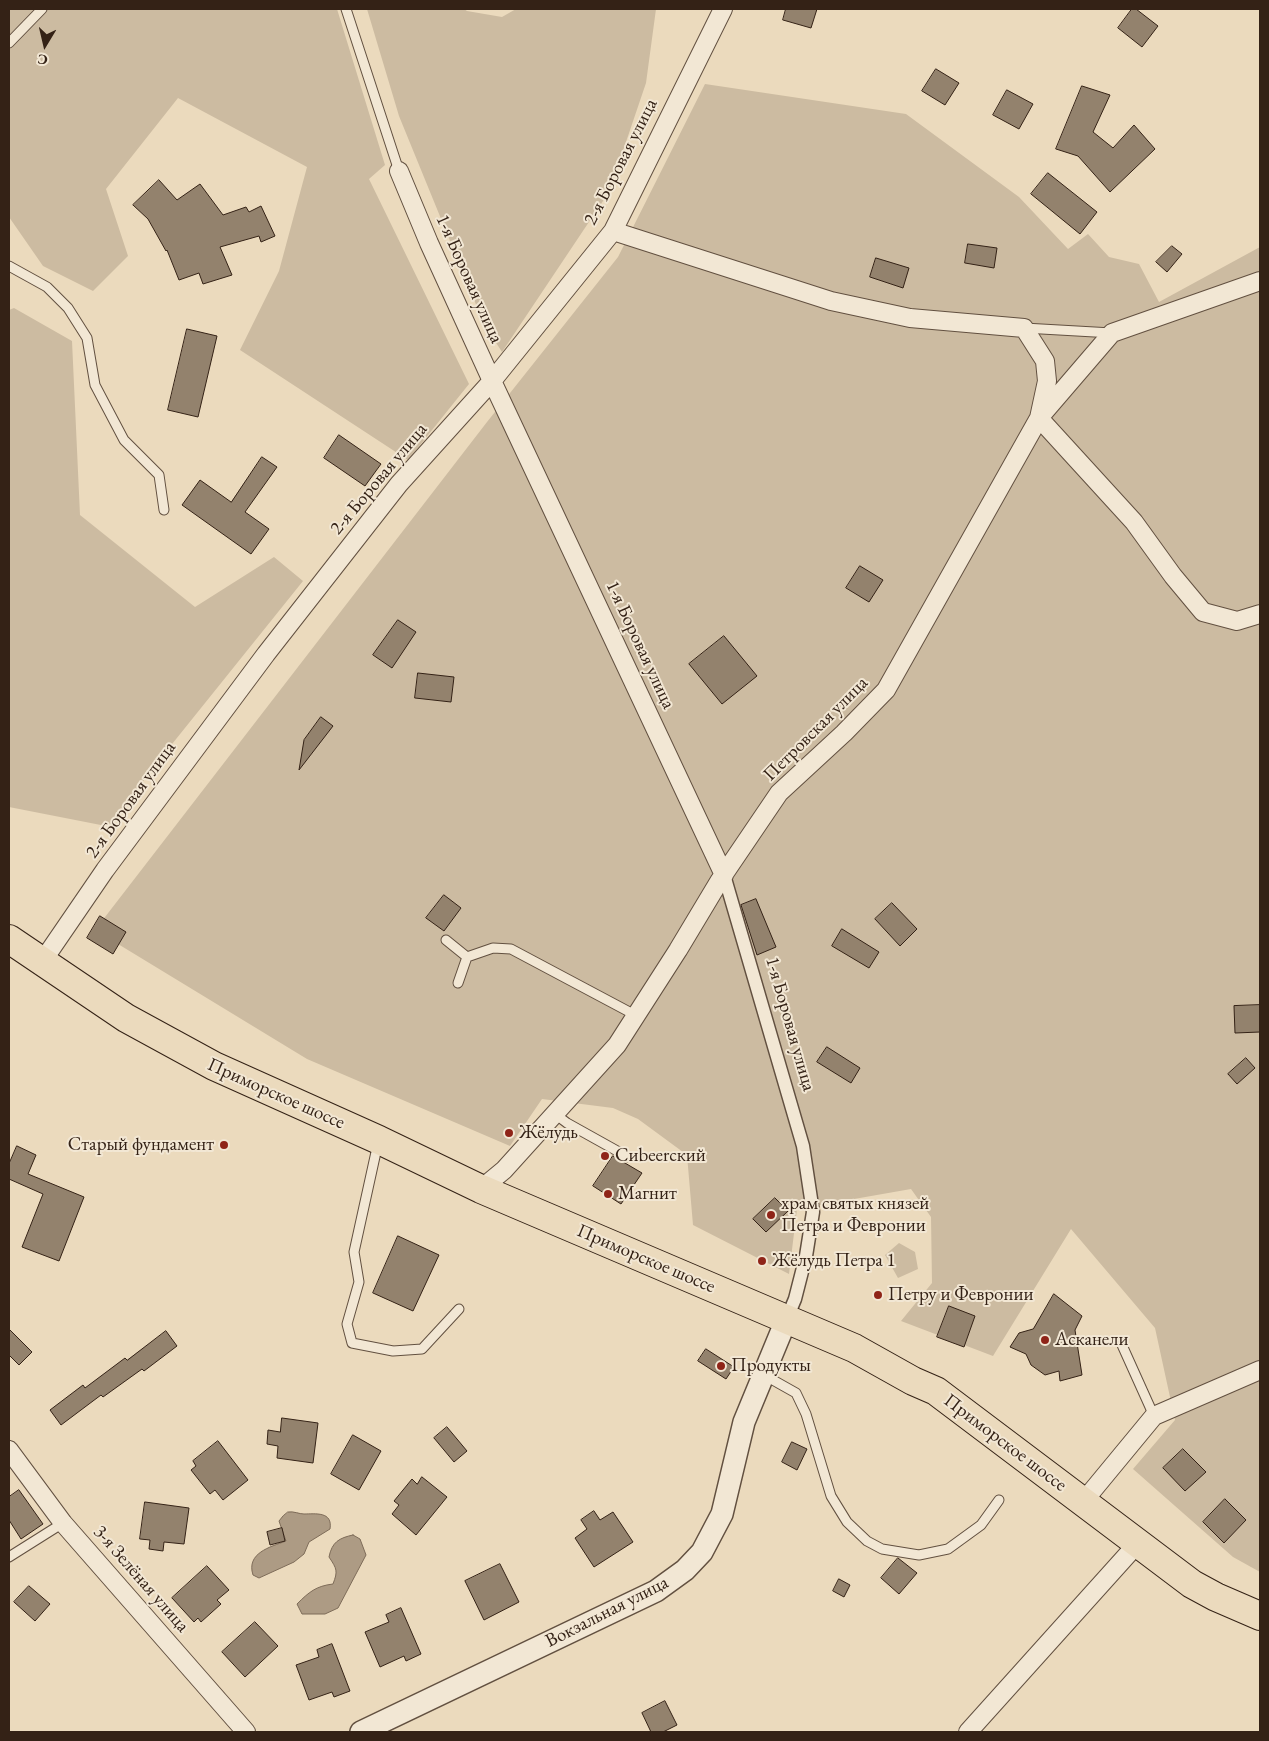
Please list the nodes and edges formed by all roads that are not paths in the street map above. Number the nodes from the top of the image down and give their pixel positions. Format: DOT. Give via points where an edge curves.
graph roads {
  1 [pos="42,9"];
  2 [pos="346,9"];
  3 [pos="722,9"];
  4 [pos="9,43"];
  5 [pos="399,171"];
  6 [pos="613,231"];
  7 [pos="9,266"];
  8 [pos="1260,281"];
  9 [pos="1024,328"];
  10 [pos="1112,333"];
  11 [pos="492,381"];
  12 [pos="1039,418"];
  13 [pos="164,510"];
  14 [pos="1260,614"];
  15 [pos="724,874"];
  16 [pos="9,939"];
  17 [pos="446,940"];
  18 [pos="467,957"];
  19 [pos="42,962"];
  20 [pos="458,983"];
  21 [pos="637,1016"];
  22 [pos="555,1114"];
  23 [pos="379,1140"];
  24 [pos="628,1157"];
  25 [pos="481,1188"];
  26 [pos="460,1309"];
  27 [pos="787,1318"];
  28 [pos="1122,1345"];
  29 [pos="1260,1370"];
  30 [pos="764,1375"];
  31 [pos="1154,1416"];
  32 [pos="9,1450"];
  33 [pos="999,1500"];
  34 [pos="1083,1502"];
  35 [pos="63,1522"];
  36 [pos="1138,1543"];
  37 [pos="9,1557"];
  38 [pos="1260,1616"];
  39 [pos="246,1732"];
  40 [pos="360,1732"];
  41 [pos="968,1732"];
  1 -- 4 [label="lane"];
  2 -- 5 [label="lane, 1-я Боровая улица"];
  3 -- 6 [label="street, 2-я Боровая улица"];
  5 -- 11 [label="street, 1-я Боровая улица"];
  6 -- 9 [label="street" via="831,300 910,318"];
  6 -- 11 [label="street, 2-я Боровая улица"];
  7 -- 13 [label="lane" via="47,286 68,308 88,338 95,385 124,440 159,476"];
  8 -- 10 [label="street, Петровская улица"];
  9 -- 10 [label="lane"];
  9 -- 12 [label="street" via="1045,361 1047,381"];
  10 -- 12 [label="street, Петровская улица"];
  11 -- 15 [label="street, 1-я Боровая улица"];
  11 -- 19 [label="street, 2-я Боровая улица" via="399,484 266,654 105,870"];
  12 -- 14 [label="street" via="1134,522 1203,612 1237,621"];
  12 -- 15 [label="street, Петровская улица" via="886,690 779,793"];
  15 -- 21 [label="street, Петровская улица"];
  15 -- 27 [label="street, 1-я Боровая улица" via="803,1146 813,1212 806,1256"];
  16 -- 19 [label="main road, Приморское шоссе"];
  17 -- 18 [label="lane"];
  18 -- 20 [label="lane"];
  18 -- 21 [label="lane" via="493,948 511,949"];
  19 -- 23 [label="main road, Приморское шоссе" via="126,1018 214,1066"];
  21 -- 22 [label="street, Петровская улица" via="617,1045"];
  22 -- 24 [label="lane"];
  22 -- 25 [label="street, Петровская улица" via="504,1170"];
  23 -- 25 [label="main road, Приморское шоссе"];
  23 -- 26 [label="lane" via="354,1252 359,1282 347,1324 352,1343 393,1351 422,1349"];
  25 -- 27 [label="main road, Приморское шоссе"];
  27 -- 30 [label="street, Вокзальная улица"];
  27 -- 34 [label="main road, Приморское шоссе" via="854,1348 936,1391"];
  28 -- 31 [label="lane"];
  29 -- 31 [label="street"];
  30 -- 33 [label="lane" via="796,1393 806,1414 831,1496 847,1522 867,1541 882,1549 919,1555 948,1549 981,1524"];
  30 -- 40 [label="street, Вокзальная улица" via="744,1422 722,1514 702,1552 685,1570 656,1591"];
  31 -- 34 [label="street"];
  32 -- 35 [label="street, 3-я Зелёная улица"];
  34 -- 36 [label="main road, Приморское шоссе"];
  35 -- 37 [label="lane"];
  35 -- 39 [label="street, 3-я Зелёная улица"];
  36 -- 38 [label="main road, Приморское шоссе" via="1192,1584"];
  36 -- 41 [label="street"];
}
